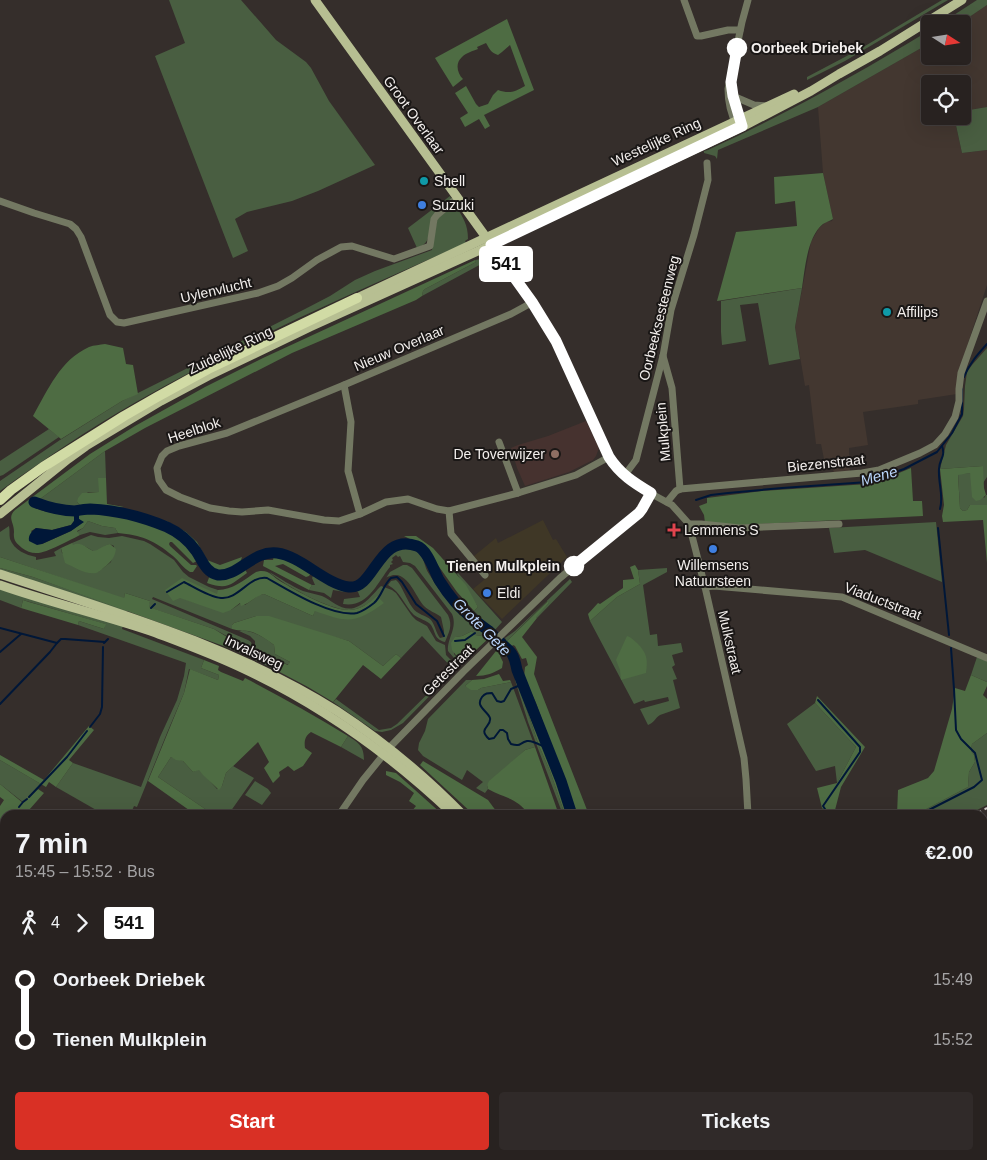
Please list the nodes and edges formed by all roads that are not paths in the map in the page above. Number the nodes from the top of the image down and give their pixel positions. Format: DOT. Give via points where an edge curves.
graph roads {
  1 [pos="314,0"];
  2 [pos="684,0"];
  3 [pos="748,0"];
  4 [pos="962,0"];
  5 [pos="740,30"];
  6 [pos="839,74"];
  7 [pos="731,82"];
  8 [pos="733,96"];
  9 [pos="768,106"];
  10 [pos="739,124"];
  11 [pos="707,163"];
  12 [pos="458,198"];
  13 [pos="0,201"];
  14 [pos="489,241"];
  15 [pos="357,298"];
  16 [pos="532,302"];
  17 [pos="987,302"];
  18 [pos="663,356"];
  19 [pos="344,385"];
  20 [pos="499,442"];
  21 [pos="609,457"];
  22 [pos="624,476"];
  23 [pos="680,489"];
  24 [pos="11,490"];
  25 [pos="518,493"];
  26 [pos="651,493"];
  27 [pos="0,496"];
  28 [pos="0,500"];
  29 [pos="667,502"];
  30 [pos="449,511"];
  31 [pos="0,514"];
  32 [pos="360,514"];
  33 [pos="689,524"];
  34 [pos="839,524"];
  35 [pos="0,574"];
  36 [pos="485,575"];
  37 [pos="0,585"];
  38 [pos="705,587"];
  39 [pos="987,658"];
  40 [pos="386,751"];
  41 [pos="342,810"];
  42 [pos="449,810"];
  43 [pos="458,810"];
  44 [pos="748,810"];
  1 -- 12 [label="main road, Groot Overlaar"];
  2 -- 5 [label="street" via="697,36"];
  3 -- 5 [label="street"];
  4 -- 6 [label="main road, Westelijke Ring"];
  5 -- 7 [label="street"];
  6 -- 9 [label="main road, Westelijke Ring"];
  6 -- 10 [label="main road, Westelijke Ring" via="811,91"];
  7 -- 8 [label="street"];
  7 -- 10 [label="street" via="728,97"];
  8 -- 9 [label="street" via="754,105"];
  8 -- 10 [label="street"];
  9 -- 10 [label="main road, Westelijke Ring"];
  10 -- 14 [label="main road, Westelijke Ring"];
  11 -- 18 [label="street, Oorbeeksesteenweg" via="708,180 671,310"];
  12 -- 13 [label="street, Uylenvlucht" via="434,219 430,246 394,259 352,246 341,247 285,282 258,293 124,323 117,322 110,315 76,229 63,221"];
  12 -- 14 [label="main road, Groot Overlaar"];
  14 -- 15 [label="main road, Zuidelijke Ring"];
  14 -- 16 [label="street, Groot Overlaar"];
  14 -- 31 [label="main road, Zuidelijke Ring" via="256,352 160,402 68,458"];
  15 -- 24 [label="highway, Zuidelijke Ring" via="208,368 157,396 43,466"];
  16 -- 19 [label="street, Nieuw Overlaar"];
  16 -- 21 [label="street, Groot Overlaar" via="556,341"];
  17 -- 23 [label="street, Biezenstraat" via="961,373 956,417 935,445 879,470 862,473"];
  18 -- 22 [label="street, Oorbeeksesteenweg" via="636,460"];
  18 -- 23 [label="street, Mulkplein" via="672,388"];
  19 -- 32 [label="street, Nieuw Overlaar" via="351,422 348,471"];
  19 -- 32 [label="street, Heelblok" via="227,433 167,451 157,468 166,490 210,508 229,512 268,510 339,521"];
  20 -- 25 [label="street"];
  21 -- 22 [label="street, Groot Overlaar"];
  21 -- 25 [label="street" via="576,475"];
  22 -- 26 [label="street, Groot Overlaar"];
  23 -- 29 [label="street"];
  24 -- 27 [label="highway"];
  24 -- 28 [label="highway, Zuidelijke Ring"];
  25 -- 30 [label="street"];
  26 -- 29 [label="street, Mulkstraat"];
  26 -- 40 [label="street, Getestraat" via="639,513 560,578"];
  29 -- 33 [label="street, Mulkstraat"];
  30 -- 32 [label="street" via="408,500 386,502"];
  30 -- 36 [label="street" via="452,534"];
  33 -- 34 [label="street" via="740,528"];
  33 -- 38 [label="street, Mulkstraat"];
  35 -- 40 [label="main road, Invalsweg" via="157,627 246,662 338,712"];
  37 -- 40 [label="main road, Invalsweg" via="155,633 243,668 314,706"];
  38 -- 39 [label="street, Viaductstraat" via="842,597"];
  38 -- 44 [label="street, Mulkstraat" via="744,758"];
  40 -- 41 [label="street, Getestraat"];
  40 -- 42 [label="main road, Invalsweg"];
  40 -- 43 [label="main road, Invalsweg" via="424,777"];
}
